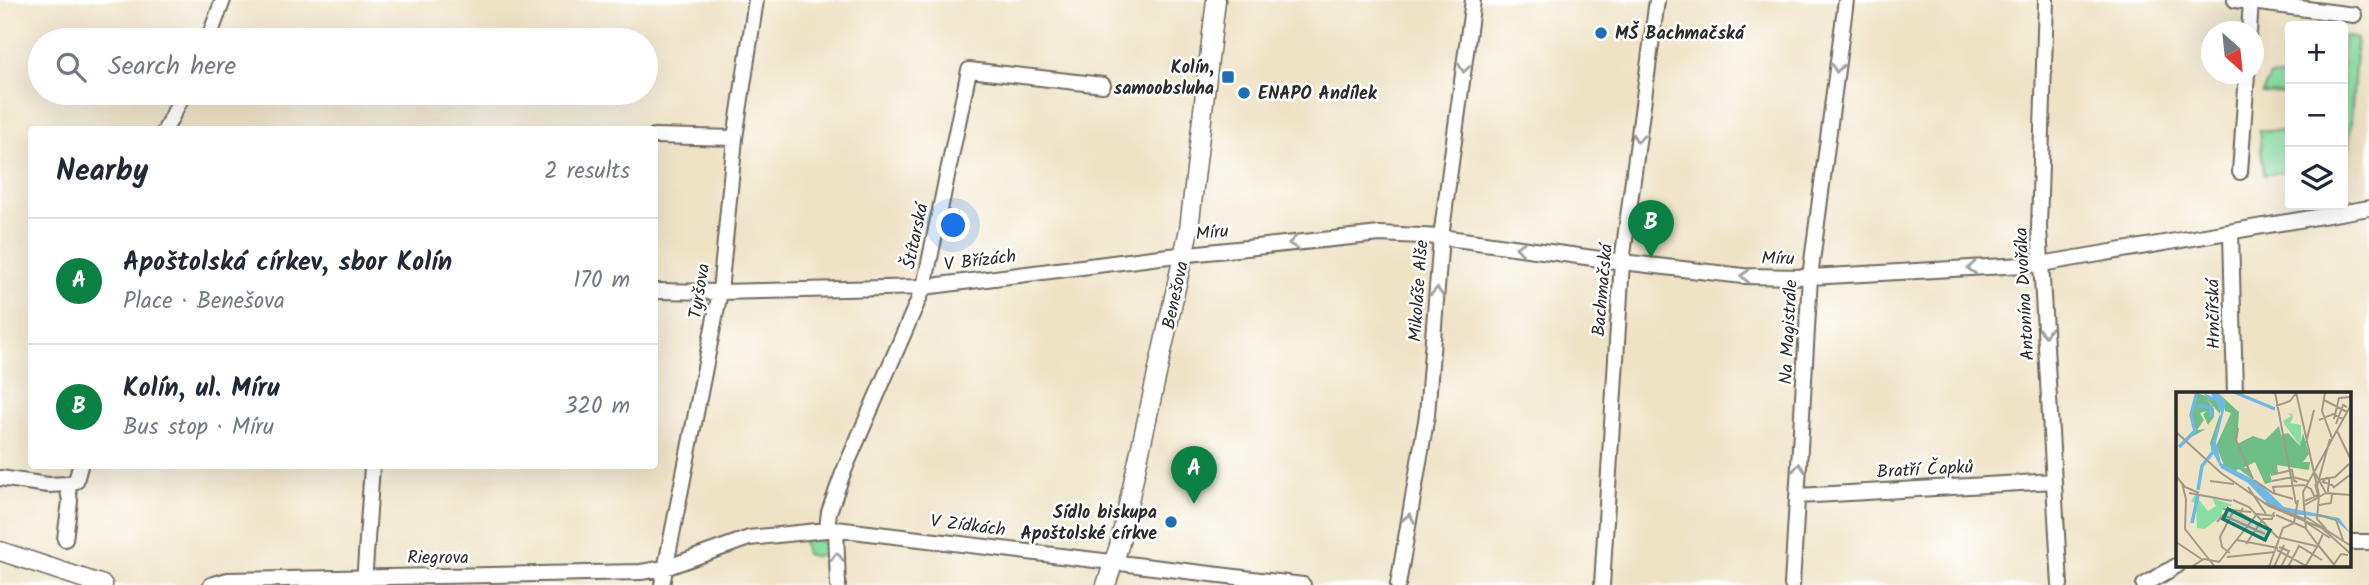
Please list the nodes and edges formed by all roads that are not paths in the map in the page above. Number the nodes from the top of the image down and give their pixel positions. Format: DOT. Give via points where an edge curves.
graph roads {
  1 [pos="223,0"];
  2 [pos="756,0"];
  3 [pos="1216,0"];
  4 [pos="1474,0"];
  5 [pos="1657,0"];
  6 [pos="1846,0"];
  7 [pos="2046,0"];
  8 [pos="2235,0"];
  9 [pos="2251,1"];
  10 [pos="2354,15"];
  11 [pos="2250,21"];
  12 [pos="212,28"];
  13 [pos="2246,84"];
  14 [pos="1103,85"];
  15 [pos="178,105"];
  16 [pos="167,126"];
  17 [pos="658,136"];
  18 [pos="736,138"];
  19 [pos="2241,172"];
  20 [pos="2369,208"];
  21 [pos="2231,232"];
  22 [pos="1441,237"];
  23 [pos="1184,254"];
  24 [pos="1622,262"];
  25 [pos="2041,264"];
  26 [pos="1810,277"];
  27 [pos="924,287"];
  28 [pos="658,291"];
  29 [pos="720,292"];
  30 [pos="2235,392"];
  31 [pos="79,469"];
  32 [pos="372,469"];
  33 [pos="0,478"];
  34 [pos="2054,481"];
  35 [pos="67,484"];
  36 [pos="1798,496"];
  37 [pos="832,529"];
  38 [pos="65,539"];
  39 [pos="0,551"];
  40 [pos="1114,562"];
  41 [pos="2176,566"];
  42 [pos="665,568"];
  43 [pos="67,579"];
  44 [pos="365,581"];
  45 [pos="103,585"];
  46 [pos="211,585"];
  47 [pos="662,585"];
  48 [pos="838,585"];
  49 [pos="1106,585"];
  50 [pos="1303,585"];
  51 [pos="1398,585"];
  52 [pos="1602,585"];
  53 [pos="1792,585"];
  54 [pos="2060,585"];
  55 [pos="2144,585"];
  1 -- 12 [label="street"];
  2 -- 18 [label="street, Tyršova"];
  3 -- 23 [label="street, Benešova"];
  4 -- 22 [label="street, Mikoláše Alše, one-way"];
  5 -- 24 [label="street, Bachmačská, one-way"];
  6 -- 26 [label="street, Na Magistrále, one-way"];
  7 -- 25 [label="street, Antonína Dvořáka"];
  8 -- 9 [label="street"];
  9 -- 10 [label="street"];
  9 -- 11 [label="street"];
  13 -- 19 [label="street"];
  14 -- 27 [label="street, Štítarská" via="969,70"];
  15 -- 16 [label="street"];
  17 -- 18 [label="street"];
  18 -- 29 [label="street, Tyršova"];
  20 -- 21 [label="street, Míru"];
  21 -- 25 [label="street, Míru"];
  21 -- 30 [label="street, Hrnčířská"];
  22 -- 23 [label="street, Míru, one-way" via="1380,234"];
  24 -- 22 [label="street, Míru, one-way"];
  51 -- 22 [label="street, Mikoláše Alše, one-way" via="1427,415"];
  23 -- 27 [label="street, V Břízách"];
  23 -- 40 [label="street, Benešova"];
  26 -- 24 [label="street, Míru, one-way" via="1743,276"];
  24 -- 52 [label="street, Bachmačská"];
  25 -- 26 [label="street, Míru, one-way"];
  25 -- 34 [label="street, Antonína Dvořáka, one-way"];
  36 -- 26 [label="street, Na Magistrále, one-way"];
  27 -- 29 [label="street, V Břízách"];
  27 -- 37 [label="street, Štítarská" via="843,473 829,512"];
  28 -- 29 [label="street, V Břízách"];
  29 -- 42 [label="street, Tyršova"];
  31 -- 35 [label="street" via="76,481"];
  32 -- 44 [label="street"];
  33 -- 35 [label="street"];
  34 -- 36 [label="street, Bratří Čapků"];
  34 -- 54 [label="street, Antonína Dvořáka"];
  35 -- 38 [label="street" via="70,500"];
  36 -- 53 [label="street, Na Magistrále"];
  37 -- 40 [label="street, V Zídkách"];
  37 -- 42 [label="street, V Zídkách" via="749,538"];
  48 -- 37 [label="street, Štítarská, one-way"];
  39 -- 43 [label="street"];
  40 -- 49 [label="street, Benešova"];
  40 -- 50 [label="street, V Zídkách"];
  41 -- 55 [label="street"];
  42 -- 44 [label="street, Riegrova" via="609,574"];
  42 -- 47 [label="street, Tyršova"];
  43 -- 45 [label="street"];
  44 -- 46 [label="street, Riegrova" via="228,580"];
}
